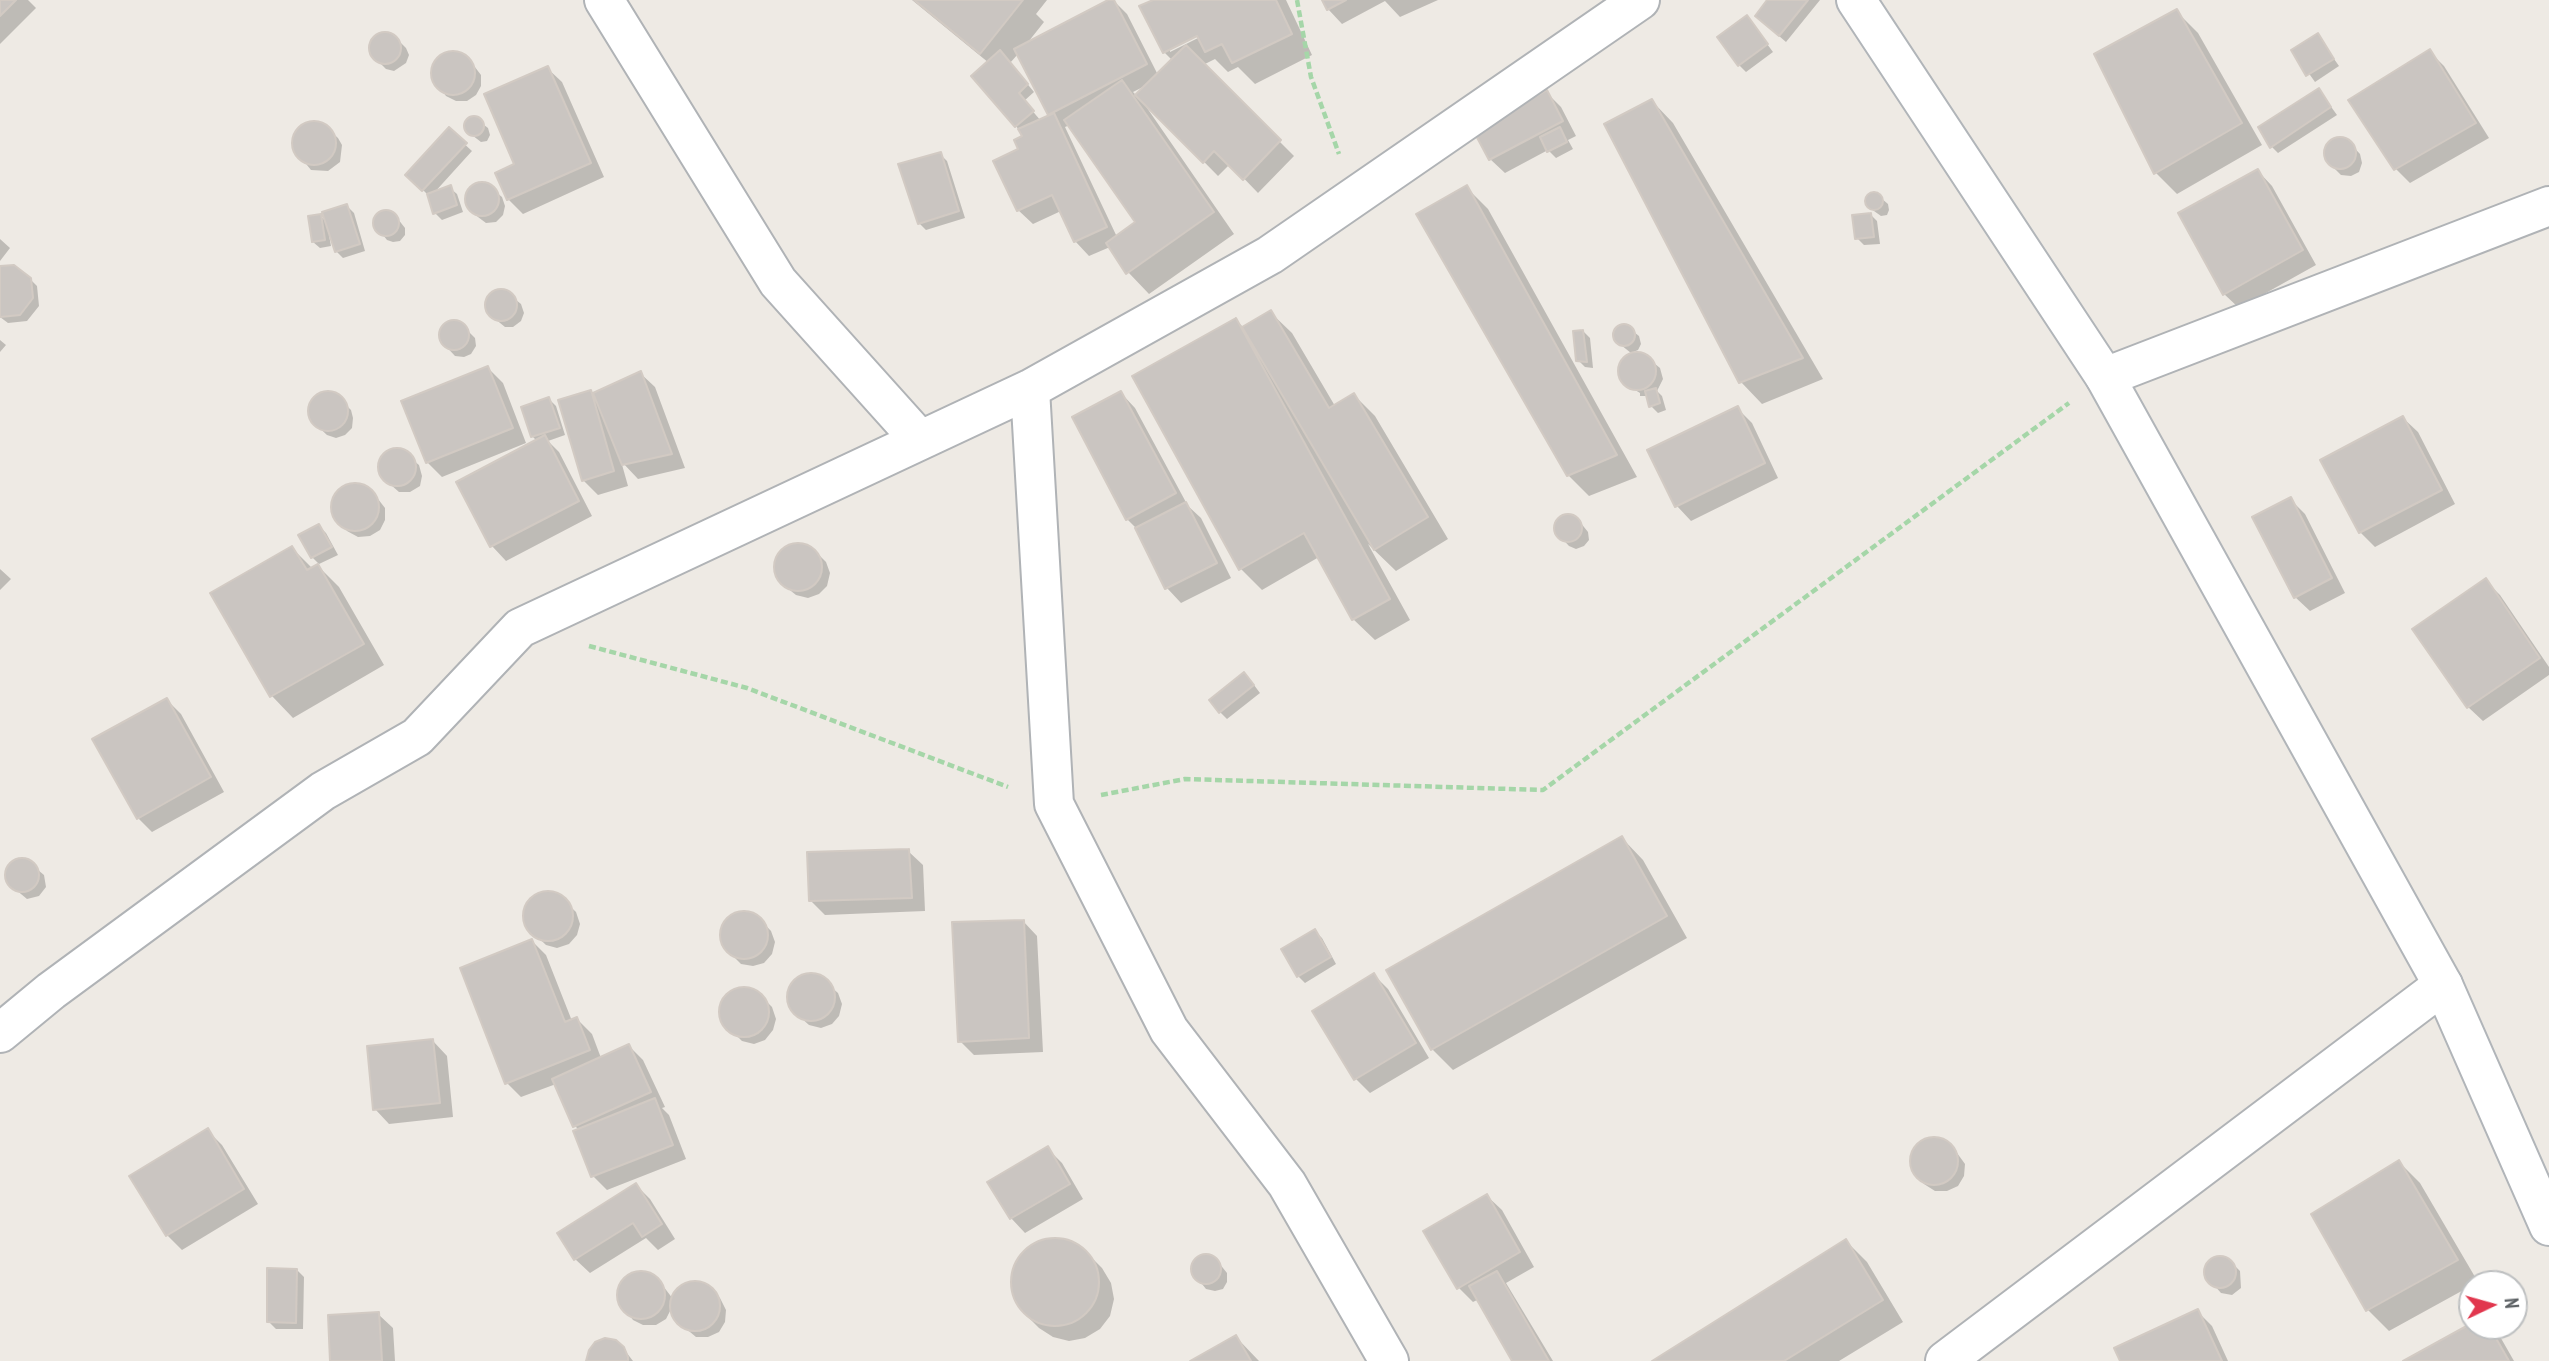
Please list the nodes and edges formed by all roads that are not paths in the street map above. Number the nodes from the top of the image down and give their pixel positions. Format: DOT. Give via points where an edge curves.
graph roads {
  1 [pos="604,0"];
  2 [pos="1640,0"];
  3 [pos="1856,0"];
  4 [pos="2549,206"];
  5 [pos="2105,377"];
  6 [pos="1030,389"];
  7 [pos="920,440"];
  8 [pos="2443,985"];
  9 [pos="0,1033"];
  10 [pos="2549,1226"];
  11 [pos="1389,1361"];
  12 [pos="1945,1361"];
  1 -- 7 [label="street" via="778,282"];
  2 -- 6 [label="street" via="1270,254"];
  3 -- 5 [label="street"];
  4 -- 5 [label="street"];
  5 -- 8 [label="street"];
  6 -- 7 [label="street"];
  6 -- 11 [label="street" via="1054,804 1169,1030 1287,1184"];
  7 -- 9 [label="street" via="520,628 417,737 323,791"];
  8 -- 10 [label="street"];
  8 -- 12 [label="street"];
}
